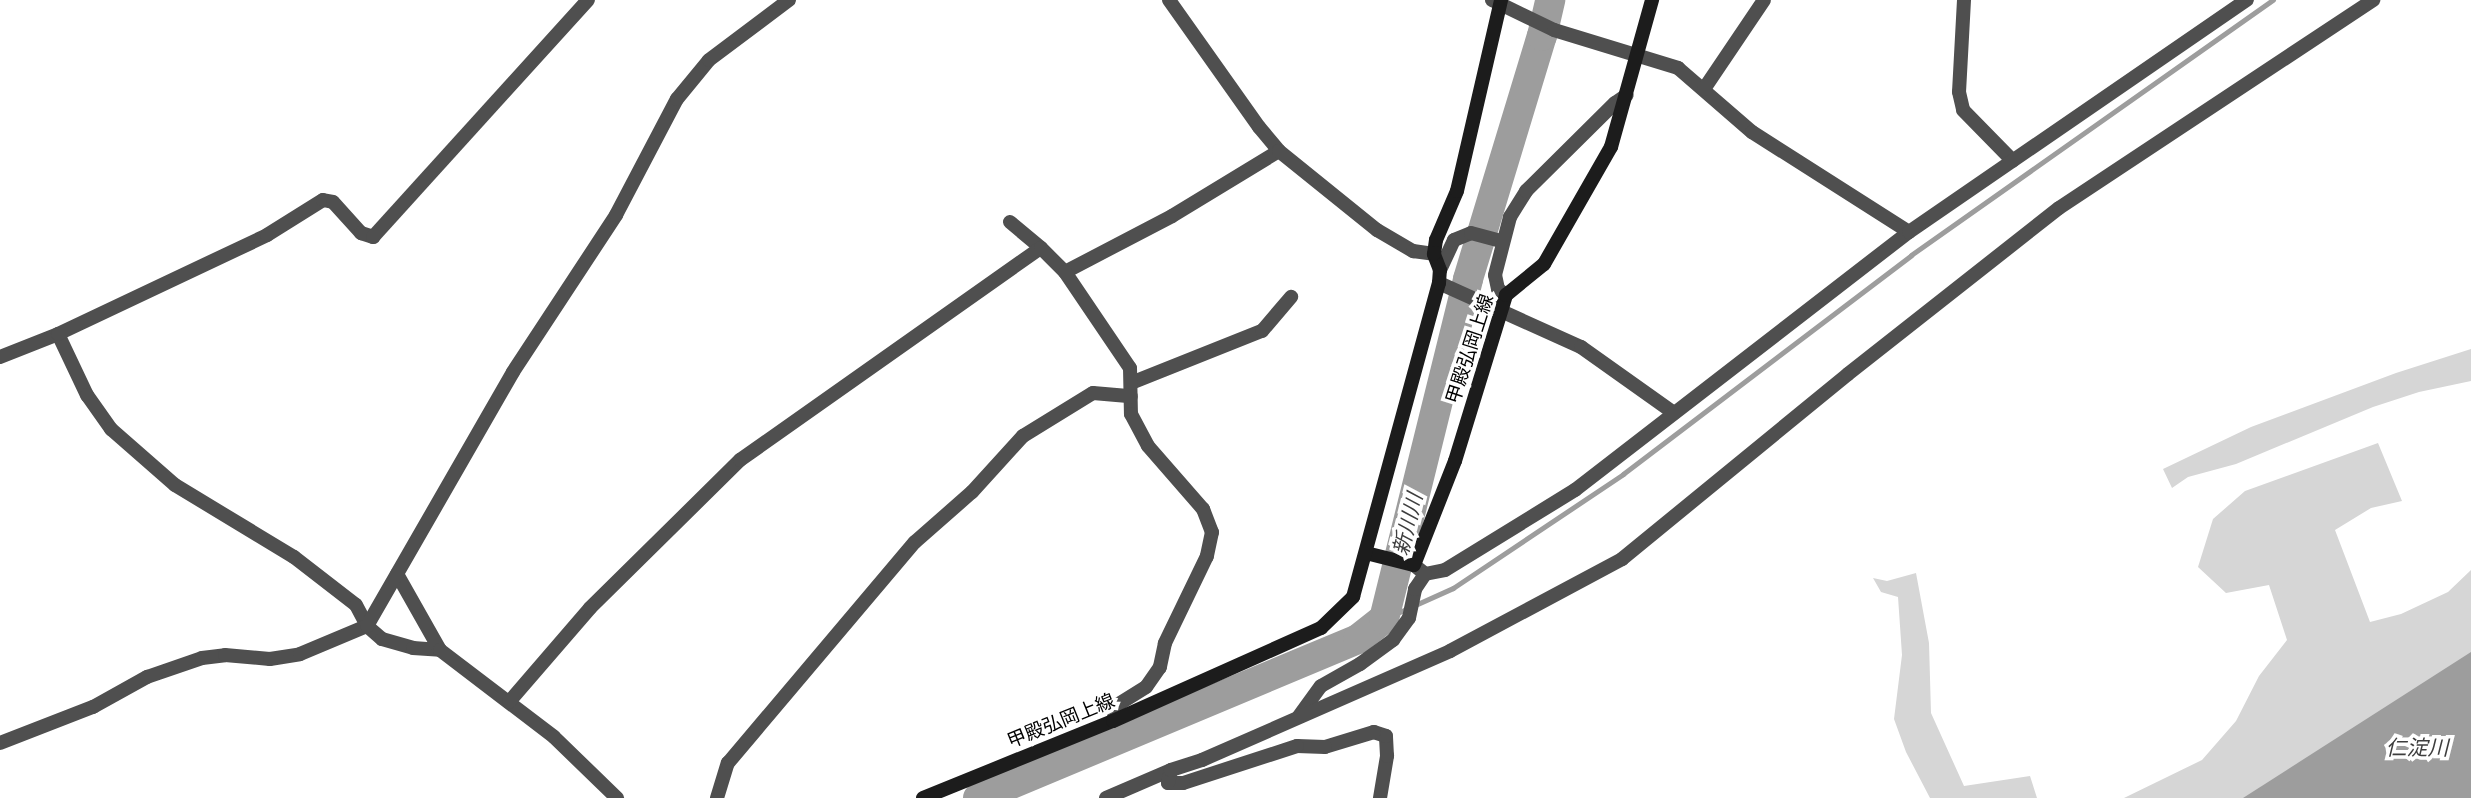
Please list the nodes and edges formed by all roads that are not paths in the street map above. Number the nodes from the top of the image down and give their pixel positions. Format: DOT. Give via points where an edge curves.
graph roads {
  1 [pos="588,0"];
  2 [pos="789,0"];
  3 [pos="1169,0"];
  4 [pos="1652,0"];
  5 [pos="1764,0"];
  6 [pos="1964,0"];
  7 [pos="2246,0"];
  8 [pos="2372,0"];
  9 [pos="1497,1"];
  10 [pos="1639,54"];
  11 [pos="1704,89"];
  12 [pos="1627,95"];
  13 [pos="1279,151"];
  14 [pos="2013,161"];
  15 [pos="1010,222"];
  16 [pos="1909,232"];
  17 [pos="1501,241"];
  18 [pos="1041,248"];
  19 [pos="1434,254"];
  20 [pos="1065,272"];
  21 [pos="1439,277"];
  22 [pos="1506,295"];
  23 [pos="1291,297"];
  24 [pos="1500,311"];
  25 [pos="58,334"];
  26 [pos="0,356"];
  27 [pos="1131,389"];
  28 [pos="1674,414"];
  29 [pos="1366,553"];
  30 [pos="1420,569"];
  31 [pos="397,575"];
  32 [pos="367,626"];
  33 [pos="440,650"];
  34 [pos="509,702"];
  35 [pos="1299,717"];
  36 [pos="1113,721"];
  37 [pos="0,743"];
  38 [pos="1171,770"];
  39 [pos="617,798"];
  40 [pos="717,798"];
  41 [pos="923,798"];
  42 [pos="1106,798"];
  43 [pos="1380,798"];
  1 -- 25 [label="street" via="373,237 361,233 333,202 323,200 267,235"];
  2 -- 31 [label="street" via="709,60 677,99 616,215 513,372"];
  3 -- 13 [label="street"];
  4 -- 10 [label="main road, 甲殿弘岡上線"];
  5 -- 11 [label="street"];
  6 -- 14 [label="street" via="1959,92 1963,110"];
  7 -- 14 [label="street"];
  8 -- 35 [label="street" via="2059,208 1622,559 1450,651"];
  9 -- 10 [label="street" via="1553,30"];
  9 -- 19 [label="main road" via="1457,191"];
  10 -- 11 [label="street" via="1678,68"];
  10 -- 12 [label="main road, 甲殿弘岡上線"];
  11 -- 16 [label="street" via="1752,132"];
  12 -- 17 [label="street" via="1526,191"];
  12 -- 22 [label="main road, 甲殿弘岡上線" via="1611,146 1558,242 1544,264"];
  13 -- 19 [label="street" via="1377,230 1413,251"];
  13 -- 20 [label="street" via="1172,216"];
  14 -- 16 [label="street"];
  15 -- 18 [label="street"];
  16 -- 28 [label="street"];
  17 -- 21 [label="street" via="1471,233 1454,240"];
  17 -- 22 [label="street" via="1495,275 1497,289"];
  18 -- 20 [label="street"];
  18 -- 34 [label="street" via="740,460 590,608"];
  19 -- 21 [label="main road"];
  20 -- 27 [label="street" via="1130,368"];
  21 -- 24 [label="street" via="1464,297"];
  21 -- 29 [label="main road, 甲殿弘岡上線"];
  22 -- 24 [label="main road, 甲殿弘岡上線"];
  23 -- 27 [label="street" via="1262,331"];
  24 -- 28 [label="street" via="1581,347"];
  24 -- 30 [label="main road, 甲殿弘岡上線"];
  25 -- 26 [label="street"];
  25 -- 32 [label="street" via="87,395 111,429 175,485 294,557 356,605"];
  27 -- 36 [label="street" via="1131,414 1148,446 1203,509 1212,532 1207,556 1164,643 1160,667 1146,687 1117,705"];
  27 -- 40 [label="street" via="1093,393 1023,436 972,492 915,542 728,763"];
  28 -- 30 [label="street" via="1575,490 1445,570"];
  29 -- 30 [label="main road"];
  29 -- 36 [label="main road, 甲殿弘岡上線" via="1353,597 1321,628"];
  30 -- 35 [label="street" via="1409,618 1393,640 1321,686"];
  31 -- 32 [label="street"];
  31 -- 33 [label="street"];
  32 -- 33 [label="street" via="382,639"];
  32 -- 37 [label="street" via="300,654 270,659 202,658 147,677 93,707"];
  33 -- 34 [label="street"];
  34 -- 39 [label="street" via="554,737"];
  35 -- 38 [label="street"];
  36 -- 41 [label="main road, 甲殿弘岡上線"];
  38 -- 42 [label="street"];
  38 -- 43 [label="street" via="1168,783 1183,783 1297,746 1325,747 1374,732 1385,736 1387,746"];
}
